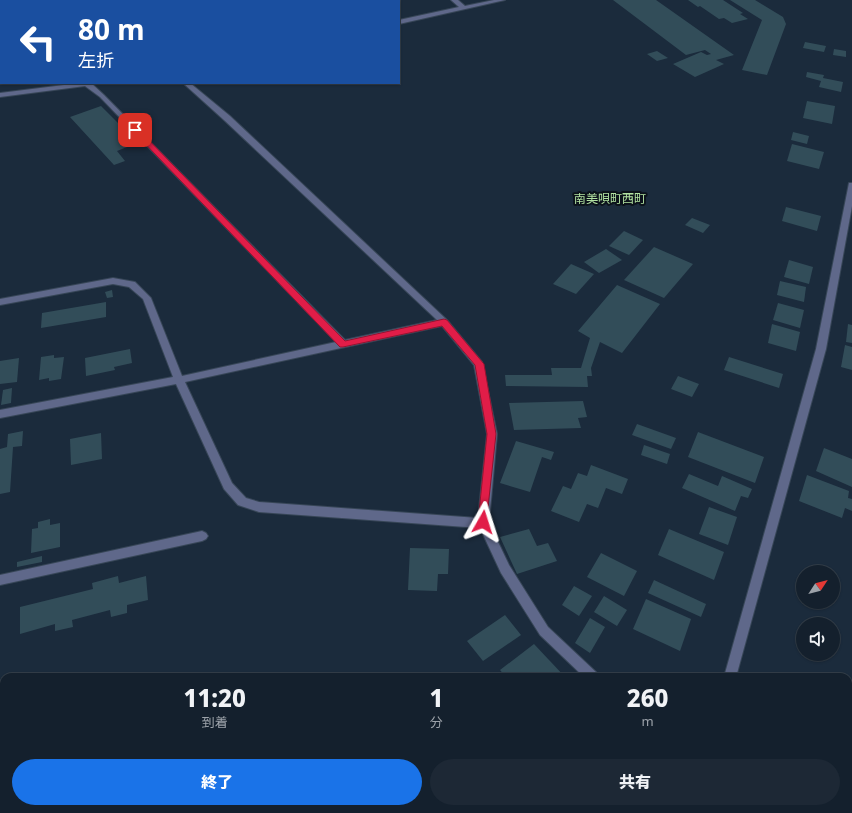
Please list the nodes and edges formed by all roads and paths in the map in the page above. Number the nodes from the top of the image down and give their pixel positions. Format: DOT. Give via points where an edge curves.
graph roads {
  1 [pos="454,0"];
  2 [pos="502,0"];
  3 [pos="463,8"];
  4 [pos="400,22"];
  5 [pos="87,84"];
  6 [pos="187,84"];
  7 [pos="0,95"];
  8 [pos="852,185"];
  9 [pos="0,302"];
  10 [pos="444,322"];
  11 [pos="343,344"];
  12 [pos="179,380"];
  13 [pos="0,414"];
  14 [pos="483,522"];
  15 [pos="202,536"];
  16 [pos="0,580"];
  17 [pos="589,673"];
  18 [pos="731,673"];
  1 -- 3 [label="street"];
  2 -- 3 [label="street"];
  3 -- 4 [label="street"];
  5 -- 7 [label="street"];
  5 -- 11 [label="street" via="108,101"];
  6 -- 10 [label="street" via="227,118"];
  8 -- 18 [label="street" via="821,349"];
  9 -- 12 [label="street" via="113,281 132,284 147,298"];
  10 -- 11 [label="street"];
  10 -- 14 [label="street" via="480,364 492,434"];
  11 -- 12 [label="street"];
  12 -- 13 [label="street"];
  12 -- 14 [label="street" via="228,486 242,502 259,507"];
  14 -- 17 [label="street" via="506,569 544,631"];
  15 -- 16 [label="street"];
}
